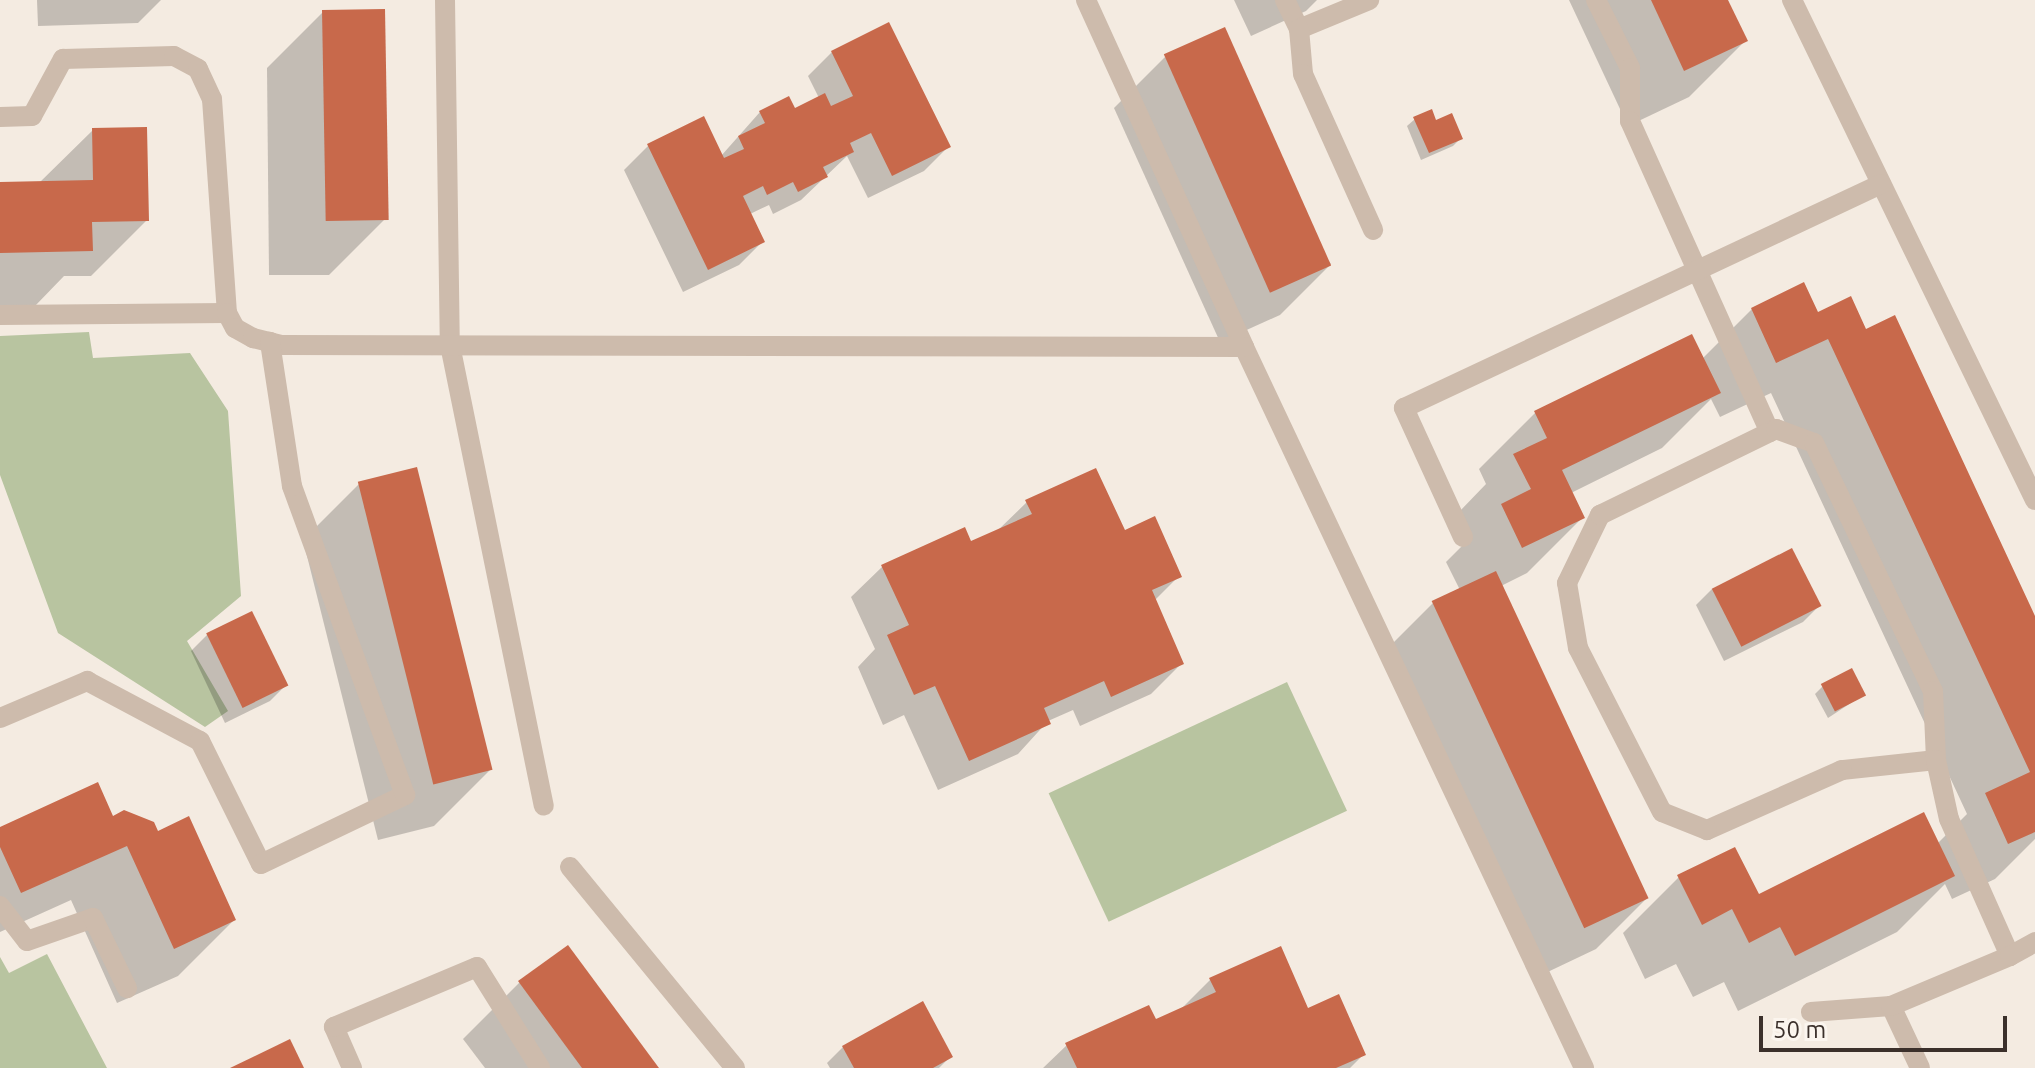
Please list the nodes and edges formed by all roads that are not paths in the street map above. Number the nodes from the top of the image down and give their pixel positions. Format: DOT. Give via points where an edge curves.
graph roads {
  1 [pos="445,0"];
  2 [pos="1086,0"];
  3 [pos="1285,0"];
  4 [pos="1369,0"];
  5 [pos="1596,0"];
  6 [pos="1792,0"];
  7 [pos="1299,29"];
  8 [pos="0,117"];
  9 [pos="1881,184"];
  10 [pos="1373,230"];
  11 [pos="1697,271"];
  12 [pos="227,313"];
  13 [pos="0,315"];
  14 [pos="270,342"];
  15 [pos="450,345"];
  16 [pos="1244,347"];
  17 [pos="1770,432"];
  18 [pos="2035,500"];
  19 [pos="1463,537"];
  20 [pos="0,718"];
  21 [pos="1936,760"];
  22 [pos="544,806"];
  23 [pos="570,867"];
  24 [pos="0,906"];
  25 [pos="2035,942"];
  26 [pos="2010,956"];
  27 [pos="127,988"];
  28 [pos="1891,1006"];
  29 [pos="1811,1012"];
  30 [pos="352,1068"];
  31 [pos="540,1068"];
  32 [pos="735,1068"];
  33 [pos="1584,1068"];
  34 [pos="1920,1068"];
  1 -- 15 [label="lane"];
  2 -- 16 [label="lane"];
  3 -- 7 [label="lane"];
  4 -- 7 [label="lane"];
  5 -- 11 [label="lane" via="1630,68 1630,121"];
  6 -- 9 [label="lane"];
  7 -- 10 [label="lane" via="1303,74"];
  8 -- 12 [label="lane" via="32,116 63,59 174,56 198,69 212,99"];
  9 -- 11 [label="lane"];
  9 -- 18 [label="lane"];
  11 -- 17 [label="lane"];
  11 -- 19 [label="lane" via="1404,408"];
  12 -- 13 [label="lane"];
  12 -- 14 [label="lane" via="235,328"];
  14 -- 15 [label="lane"];
  14 -- 20 [label="lane" via="292,486 405,795 261,864 200,741 87,681"];
  15 -- 16 [label="lane"];
  15 -- 22 [label="lane"];
  16 -- 33 [label="lane"];
  17 -- 21 [label="lane" via="1776,429 1814,443 1933,691"];
  17 -- 21 [label="lane" via="1600,515 1567,583 1578,648 1662,812 1707,830 1842,770"];
  21 -- 26 [label="lane" via="1949,819"];
  23 -- 32 [label="lane"];
  24 -- 27 [label="lane" via="27,941 93,918"];
  25 -- 26 [label="lane"];
  26 -- 28 [label="lane"];
  28 -- 29 [label="lane"];
  28 -- 34 [label="lane"];
  30 -- 31 [label="lane" via="334,1027 477,967"];
}
